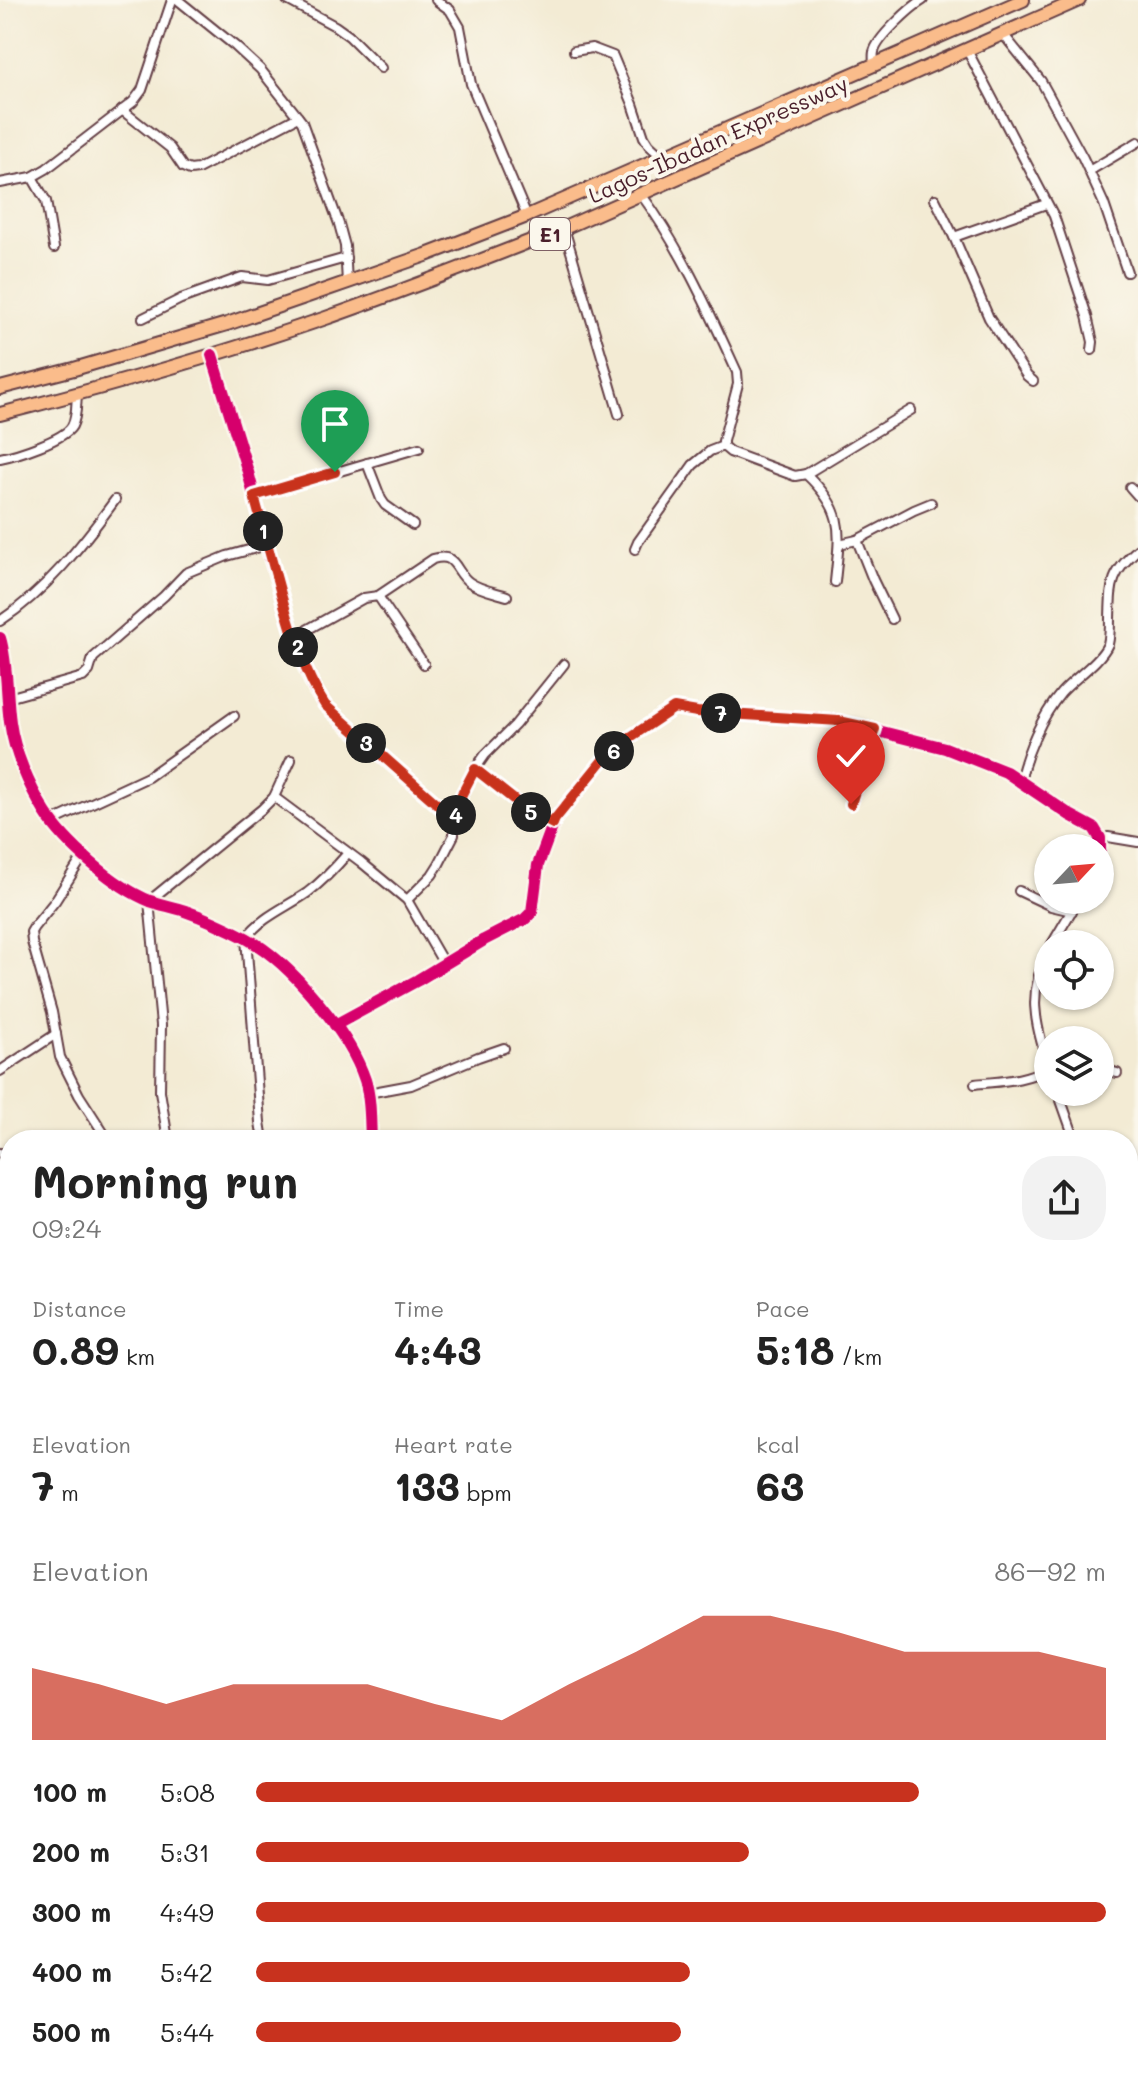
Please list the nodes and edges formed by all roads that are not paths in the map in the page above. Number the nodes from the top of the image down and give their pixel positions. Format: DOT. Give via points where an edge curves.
graph roads {
  1 [pos="175,0"];
  2 [pos="287,0"];
  3 [pos="436,0"];
  4 [pos="923,0"];
  5 [pos="1023,0"];
  6 [pos="1079,0"];
  7 [pos="911,2"];
  8 [pos="1003,34"];
  9 [pos="967,50"];
  10 [pos="574,51"];
  11 [pos="874,65"];
  12 [pos="381,68"];
  13 [pos="122,110"];
  14 [pos="298,117"];
  15 [pos="1138,142"];
  16 [pos="661,156"];
  17 [pos="1089,171"];
  18 [pos="32,177"];
  19 [pos="0,183"];
  20 [pos="641,194"];
  21 [pos="935,199"];
  22 [pos="1046,204"];
  23 [pos="527,216"];
  24 [pos="564,228"];
  25 [pos="954,237"];
  26 [pos="54,248"];
  27 [pos="346,258"];
  28 [pos="1127,272"];
  29 [pos="347,283"];
  30 [pos="143,318"];
  31 [pos="1092,350"];
  32 [pos="212,355"];
  33 [pos="1033,381"];
  34 [pos="0,388"];
  35 [pos="77,394"];
  36 [pos="911,410"];
  37 [pos="0,414"];
  38 [pos="619,414"];
  39 [pos="723,446"];
  40 [pos="419,448"];
  41 [pos="0,458"];
  42 [pos="367,463"];
  43 [pos="806,474"];
  44 [pos="1130,487"];
  45 [pos="254,496"];
  46 [pos="1138,496"];
  47 [pos="115,500"];
  48 [pos="931,503"];
  49 [pos="413,525"];
  50 [pos="857,540"];
  51 [pos="839,544"];
  52 [pos="267,545"];
  53 [pos="635,549"];
  54 [pos="1138,549"];
  55 [pos="835,582"];
  56 [pos="378,596"];
  57 [pos="507,596"];
  58 [pos="892,619"];
  59 [pos="0,621"];
  60 [pos="294,637"];
  61 [pos="0,638"];
  62 [pos="424,664"];
  63 [pos="564,664"];
  64 [pos="8,698"];
  65 [pos="234,716"];
  66 [pos="875,729"];
  67 [pos="291,760"];
  68 [pos="475,769"];
  69 [pos="1020,781"];
  70 [pos="274,797"];
  71 [pos="851,804"];
  72 [pos="454,819"];
  73 [pos="53,821"];
  74 [pos="553,824"];
  75 [pos="1098,834"];
  76 [pos="1114,838"];
  77 [pos="1138,842"];
  78 [pos="348,853"];
  79 [pos="84,855"];
  80 [pos="1019,891"];
  81 [pos="1034,898"];
  82 [pos="407,900"];
  83 [pos="149,901"];
  84 [pos="246,938"];
  85 [pos="444,964"];
  86 [pos="335,1025"];
  87 [pos="56,1034"];
  88 [pos="504,1048"];
  89 [pos="0,1071"];
  90 [pos="1114,1072"];
  91 [pos="1117,1073"];
  92 [pos="1034,1076"];
  93 [pos="975,1084"];
  94 [pos="368,1093"];
  95 [pos="1063,1106"];
  96 [pos="102,1130"];
  97 [pos="166,1130"];
  98 [pos="261,1130"];
  99 [pos="370,1130"];
  100 [pos="1071,1130"];
  1 -- 13 [label="street" via="142,90"];
  1 -- 14 [label="street" via="260,69"];
  2 -- 12 [label="street" via="342,31"];
  3 -- 23 [label="street" via="460,27 471,84"];
  4 -- 7 [label="street"];
  5 -- 11 [label="highway, Lagos-Ibadan Expressway / E1"];
  6 -- 8 [label="highway, Lagos-Ibadan Expressway / E1"];
  7 -- 11 [label="street" via="879,41"];
  8 -- 9 [label="highway, Lagos-Ibadan Expressway / E1"];
  8 -- 17 [label="street" via="1041,81"];
  9 -- 20 [label="highway, Lagos-Ibadan Expressway / E1"];
  9 -- 22 [label="street"];
  10 -- 16 [label="street" via="592,48 613,56 644,137"];
  11 -- 16 [label="highway, Lagos-Ibadan Expressway / E1"];
  13 -- 14 [label="street" via="190,170"];
  13 -- 18 [label="street"];
  14 -- 27 [label="street" via="339,224"];
  15 -- 17 [label="street"];
  16 -- 23 [label="highway, Lagos-Ibadan Expressway / E1"];
  17 -- 28 [label="street"];
  18 -- 19 [label="street"];
  18 -- 26 [label="street" via="46,201"];
  20 -- 24 [label="highway, Lagos-Ibadan Expressway / E1"];
  20 -- 39 [label="street" via="663,223 737,372"];
  21 -- 25 [label="street"];
  22 -- 25 [label="street"];
  22 -- 31 [label="street" via="1087,316"];
  23 -- 29 [label="highway, Lagos-Ibadan Expressway / E1"];
  24 -- 32 [label="highway, Lagos-Ibadan Expressway / E1"];
  24 -- 38 [label="street"];
  25 -- 33 [label="street" via="989,318"];
  27 -- 29 [label="street"];
  27 -- 30 [label="street" via="268,280 242,277"];
  29 -- 34 [label="highway, Lagos-Ibadan Expressway / E1"];
  32 -- 35 [label="highway, Lagos-Ibadan Expressway / E1"];
  32 -- 45 [label="street"];
  35 -- 37 [label="highway, Lagos-Ibadan Expressway / E1"];
  35 -- 41 [label="street" via="67,433"];
  36 -- 43 [label="street"];
  39 -- 43 [label="street" via="795,476"];
  39 -- 53 [label="street" via="693,465"];
  40 -- 42 [label="street"];
  42 -- 45 [label="street"];
  42 -- 49 [label="street" via="385,505"];
  43 -- 51 [label="street" via="831,502"];
  44 -- 46 [label="street"];
  45 -- 52 [label="street"];
  47 -- 59 [label="street" via="81,545"];
  48 -- 50 [label="street"];
  50 -- 51 [label="street"];
  50 -- 58 [label="street"];
  51 -- 55 [label="street"];
  52 -- 60 [label="street"];
  52 -- 64 [label="street" via="186,573 93,658 83,677"];
  54 -- 69 [label="street" via="1111,584 1105,650 1050,708 1025,758"];
  56 -- 57 [label="street" via="442,557 471,583"];
  56 -- 60 [label="street" via="364,598"];
  56 -- 62 [label="street"];
  60 -- 72 [label="street" via="325,705"];
  61 -- 64 [label="street"];
  63 -- 68 [label="street"];
  64 -- 73 [label="street" via="19,756"];
  65 -- 73 [label="street" via="148,777"];
  66 -- 69 [label="street" via="945,748"];
  66 -- 71 [label="street"];
  66 -- 74 [label="street" via="839,721 674,708 603,760"];
  67 -- 70 [label="street"];
  68 -- 72 [label="street"];
  68 -- 74 [label="street"];
  69 -- 75 [label="street"];
  70 -- 78 [label="street"];
  70 -- 83 [label="street"];
  72 -- 82 [label="street" via="454,835 439,864"];
  73 -- 79 [label="street"];
  74 -- 85 [label="street" via="538,865 532,912"];
  76 -- 77 [label="street"];
  78 -- 82 [label="street"];
  78 -- 84 [label="street" via="311,890"];
  79 -- 83 [label="street"];
  79 -- 87 [label="street" via="31,932"];
  80 -- 81 [label="street"];
  82 -- 85 [label="street"];
  83 -- 84 [label="street"];
  83 -- 97 [label="street"];
  84 -- 86 [label="street" via="302,985"];
  84 -- 98 [label="street"];
  85 -- 86 [label="street"];
  86 -- 94 [label="street" via="359,1064"];
  87 -- 89 [label="street"];
  87 -- 96 [label="street" via="69,1078"];
  88 -- 94 [label="street" via="411,1085"];
  90 -- 91 [label="street"];
  92 -- 93 [label="street"];
  94 -- 99 [label="street"];
  95 -- 100 [label="street"];
}
